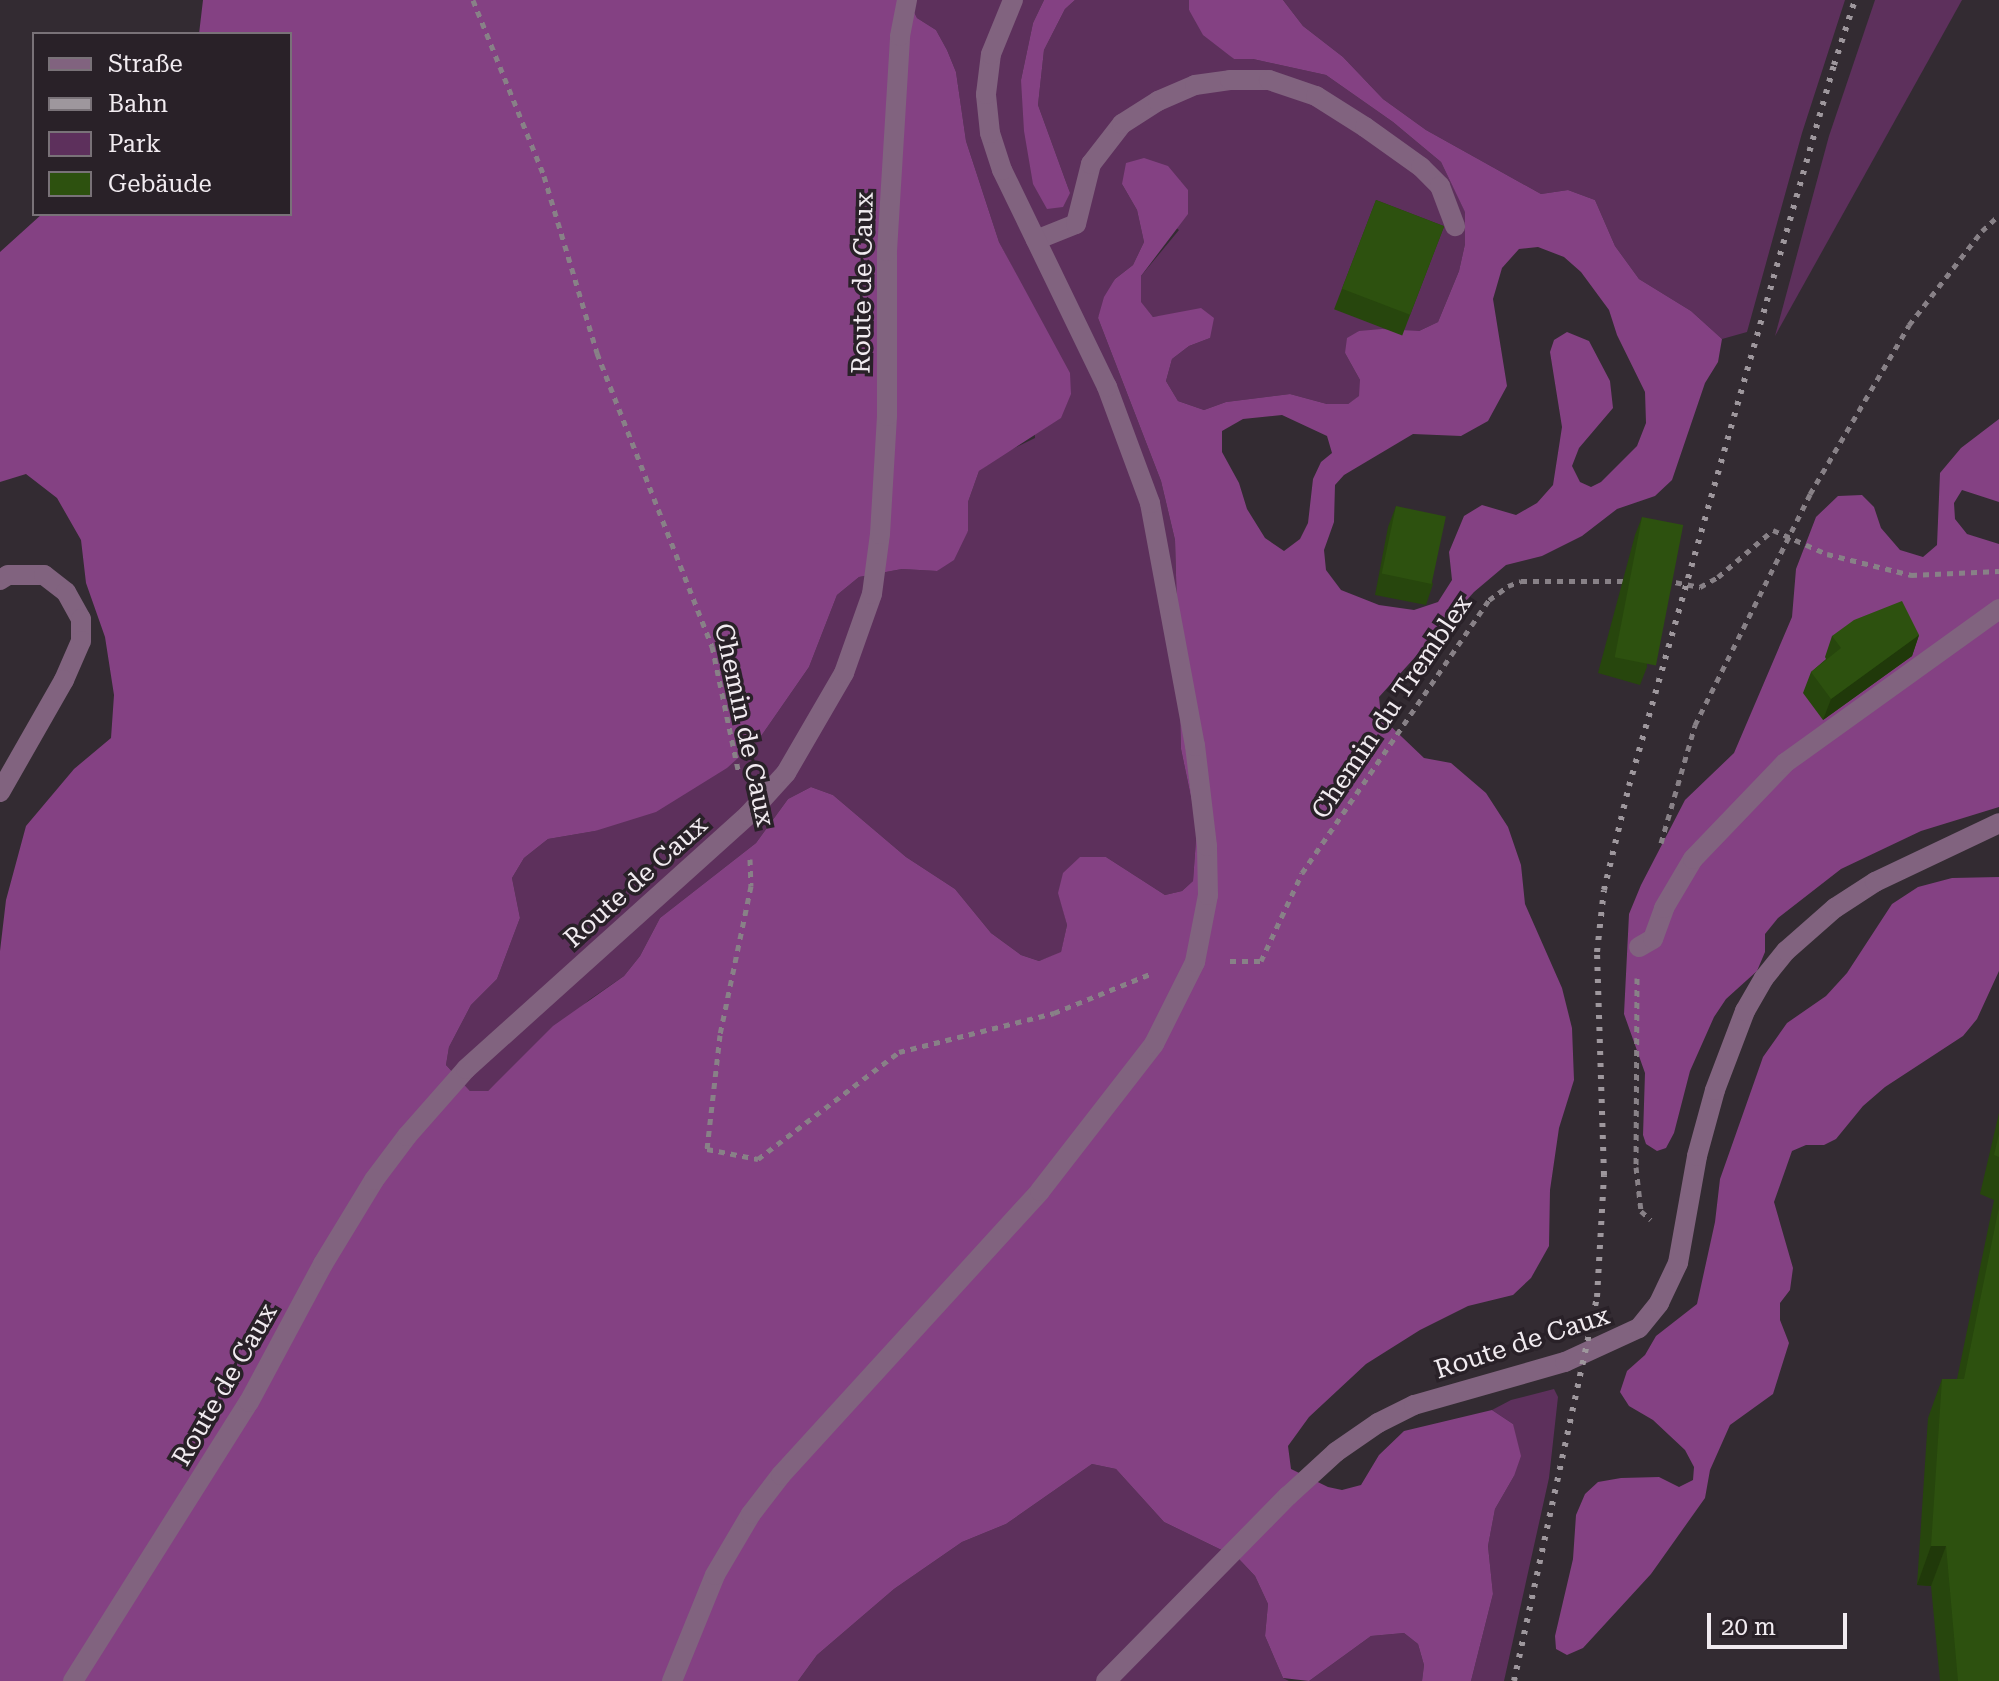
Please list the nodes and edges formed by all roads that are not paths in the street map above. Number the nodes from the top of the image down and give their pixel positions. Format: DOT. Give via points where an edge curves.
graph roads {
  1 [pos="907,0"];
  2 [pos="1013,0"];
  3 [pos="1455,226"];
  4 [pos="1036,240"];
  5 [pos="0,580"];
  6 [pos="1999,609"];
  7 [pos="0,792"];
  8 [pos="1999,823"];
  9 [pos="1639,947"];
  10 [pos="73,1681"];
  11 [pos="672,1681"];
  12 [pos="1106,1681"];
  1 -- 10 [label="street, Route de Caux" via="900,36 887,416 872,594 837,685 786,773 748,815 466,1069 407,1136 374,1180 249,1402"];
  2 -- 4 [label="street" via="991,54 986,94 990,133 1002,170"];
  3 -- 4 [label="street" via="1440,186 1365,127 1316,96 1269,80 1230,80 1195,85 1122,124 1091,164 1076,224"];
  4 -- 11 [label="street" via="1107,387 1156,529 1195,746 1207,846 1208,895 1195,962 1154,1044 1049,1180 751,1514 715,1575"];
  5 -- 7 [label="street" via="8,575 44,575 66,592 81,619 81,641"];
  6 -- 9 [label="street" via="1785,763 1693,859 1664,908 1653,939"];
  8 -- 12 [label="street, Route de Caux" via="1909,864 1835,908 1764,978 1745,1011 1715,1090 1670,1283 1639,1328 1565,1362 1414,1405 1378,1423 1288,1496"];
}
